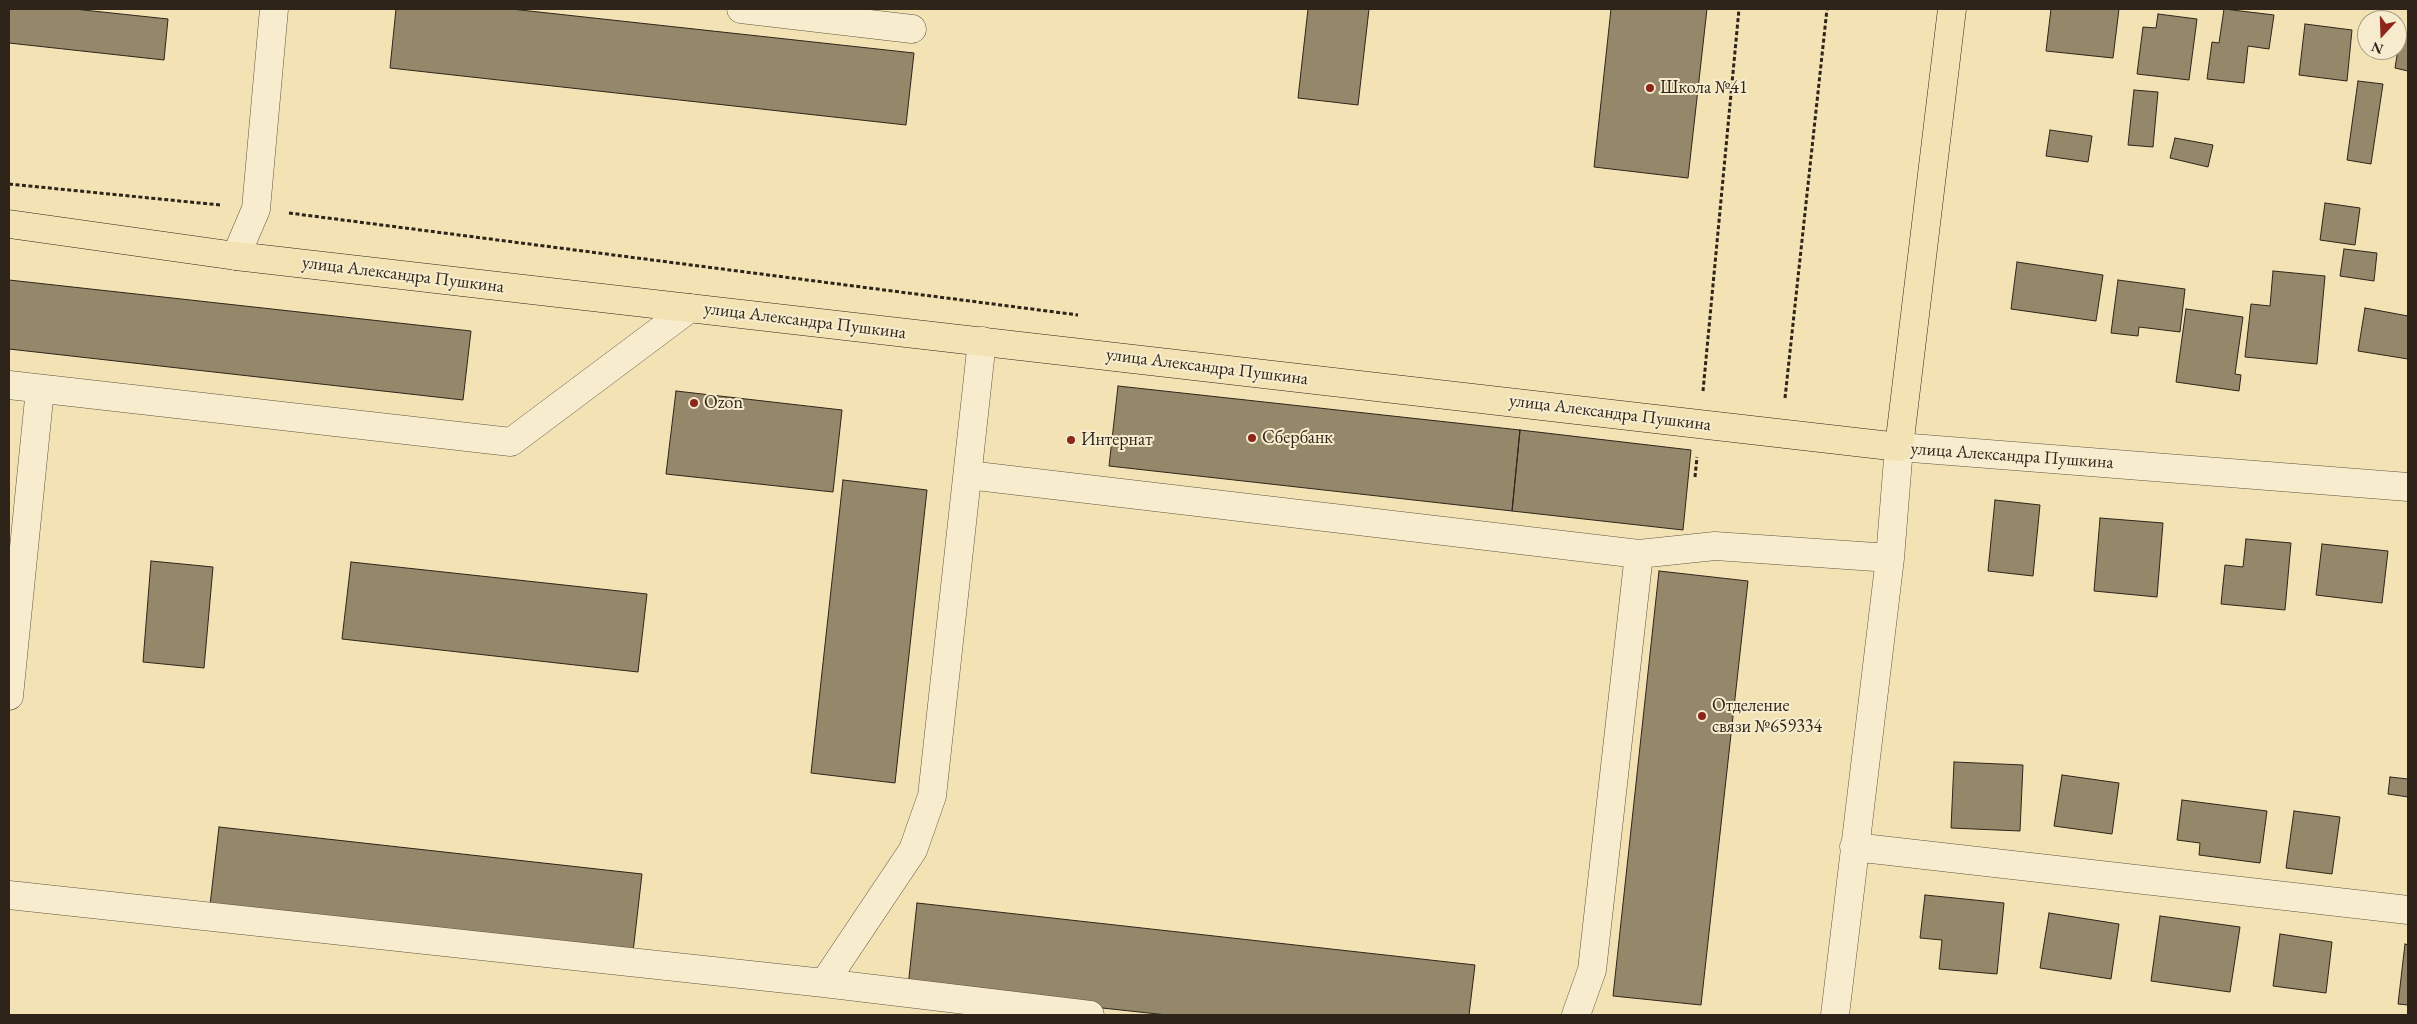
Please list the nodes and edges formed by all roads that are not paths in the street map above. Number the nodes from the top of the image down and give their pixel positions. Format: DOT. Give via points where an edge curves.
graph roads {
  1 [pos="274,9"];
  2 [pos="741,9"];
  3 [pos="1952,9"];
  4 [pos="912,29"];
  5 [pos="9,224"];
  6 [pos="236,256"];
  7 [pos="690,308"];
  8 [pos="982,341"];
  9 [pos="9,385"];
  10 [pos="40,389"];
  11 [pos="1899,447"];
  12 [pos="968,475"];
  13 [pos="2408,486"];
  14 [pos="1639,554"];
  15 [pos="1890,558"];
  16 [pos="9,696"];
  17 [pos="1854,847"];
  18 [pos="9,895"];
  19 [pos="2408,910"];
  20 [pos="824,983"];
  21 [pos="1090,1015"];
  22 [pos="1576,1015"];
  23 [pos="1835,1015"];
  1 -- 6 [label="street" via="256,209"];
  2 -- 4 [label="street"];
  3 -- 11 [label="main road"];
  5 -- 6 [label="main road, улица Александра Пушкина"];
  6 -- 7 [label="main road, улица Александра Пушкина"];
  7 -- 8 [label="main road, улица Александра Пушкина"];
  7 -- 10 [label="street" via="511,442"];
  8 -- 11 [label="main road, улица Александра Пушкина"];
  8 -- 12 [label="street"];
  9 -- 10 [label="street"];
  10 -- 16 [label="street"];
  11 -- 13 [label="street, улица Александра Пушкина"];
  11 -- 15 [label="street"];
  12 -- 14 [label="street"];
  12 -- 20 [label="street" via="932,796 913,850"];
  14 -- 15 [label="street" via="1715,546"];
  14 -- 22 [label="street" via="1592,970"];
  15 -- 17 [label="street"];
  17 -- 19 [label="street"];
  17 -- 23 [label="street"];
  18 -- 20 [label="street"];
  20 -- 21 [label="street"];
}
